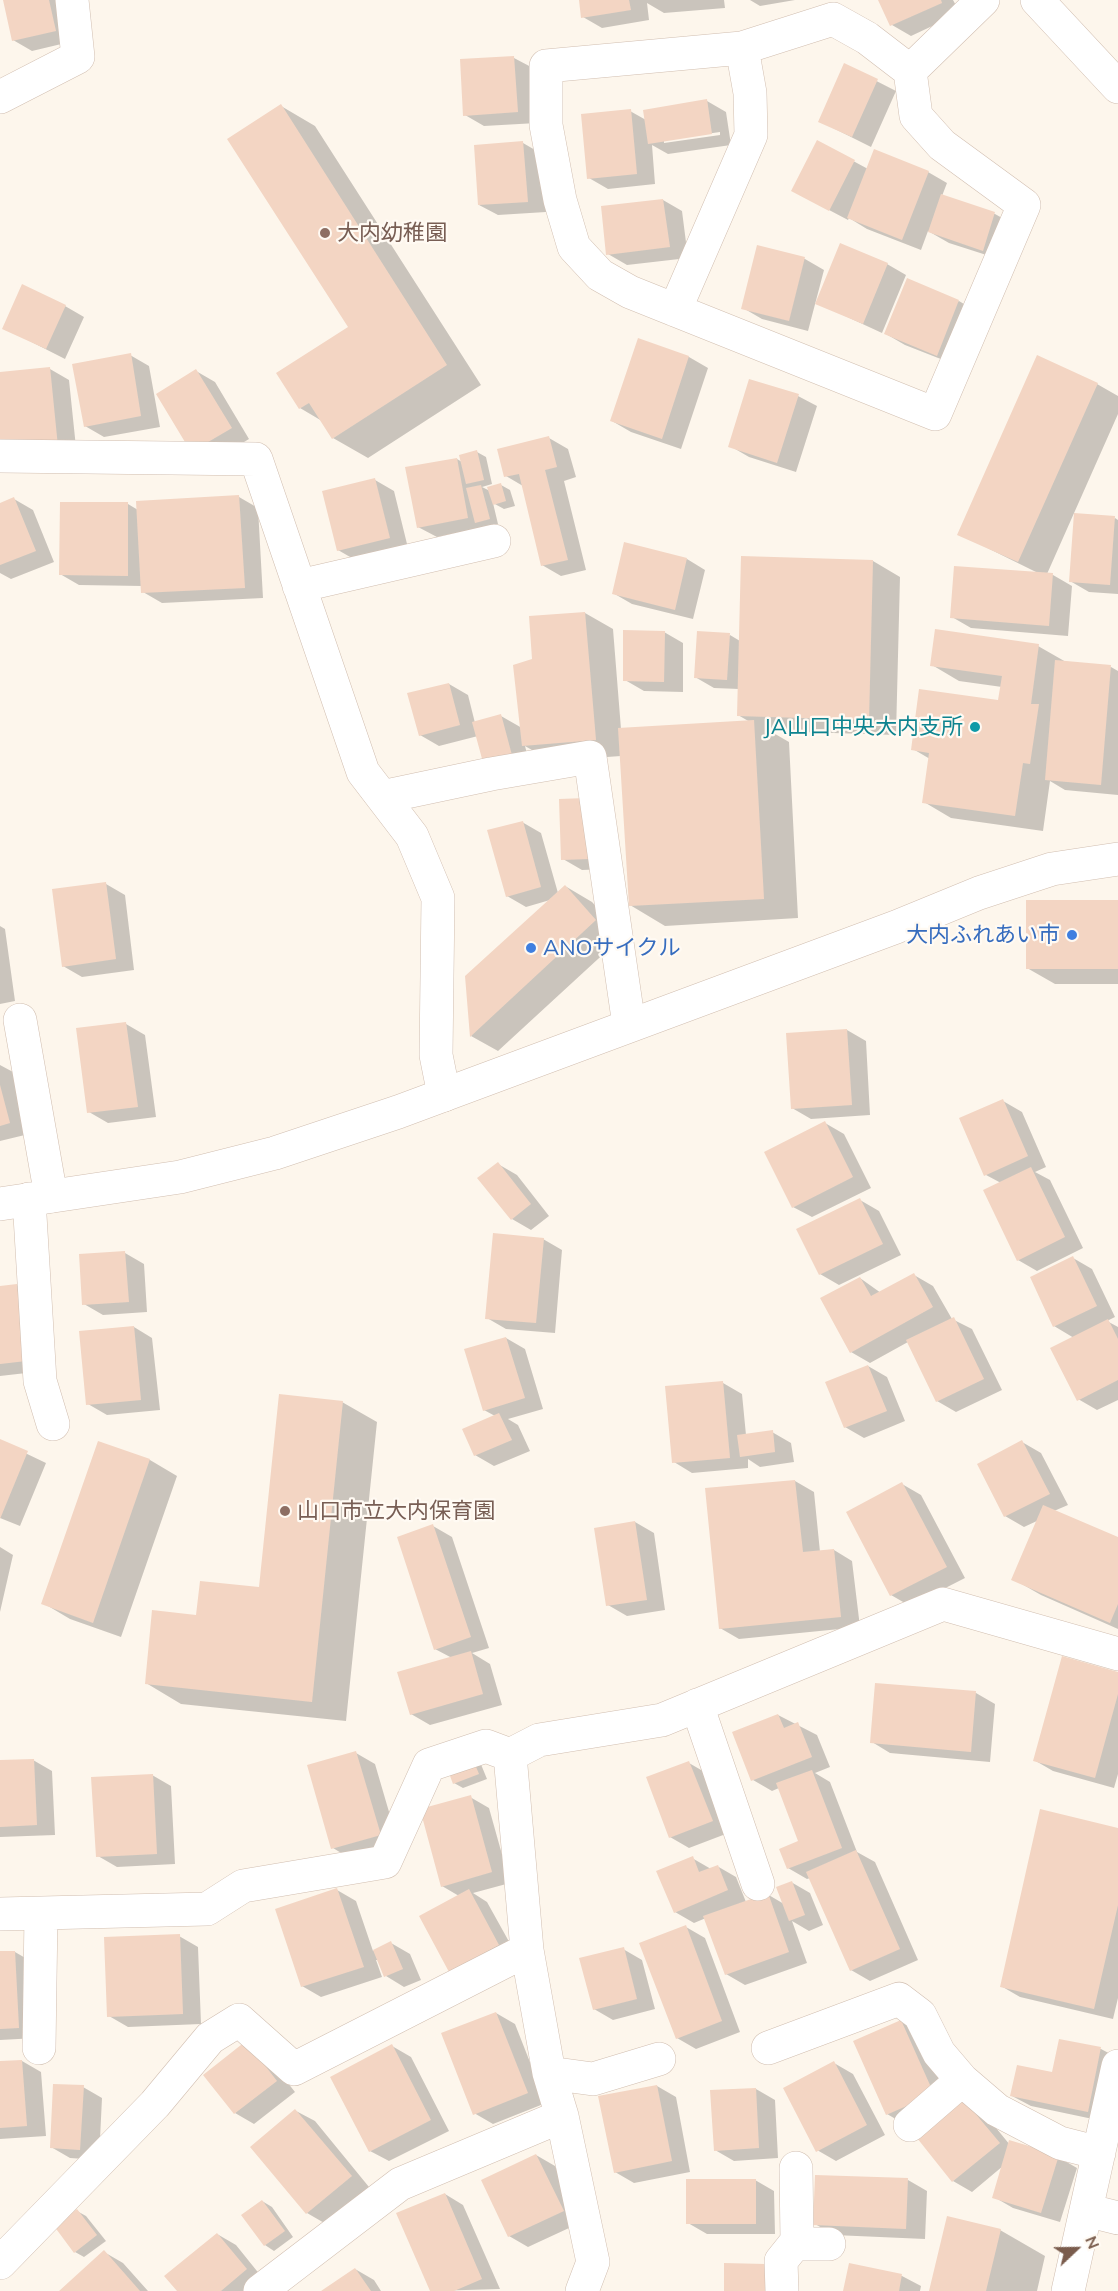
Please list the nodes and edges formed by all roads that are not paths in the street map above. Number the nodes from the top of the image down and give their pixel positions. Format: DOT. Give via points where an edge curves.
graph roads {
  1 [pos="72,0"];
  2 [pos="983,0"];
  3 [pos="1037,0"];
  4 [pos="831,9"];
  5 [pos="742,48"];
  6 [pos="910,71"];
  7 [pos="1118,87"];
  8 [pos="0,97"];
  9 [pos="675,310"];
  10 [pos="0,456"];
  11 [pos="494,541"];
  12 [pos="299,586"];
  13 [pos="382,797"];
  14 [pos="1118,859"];
  15 [pos="20,1020"];
  16 [pos="629,1025"];
  17 [pos="444,1095"];
  18 [pos="27,1200"];
  19 [pos="53,1424"];
  20 [pos="1118,1654"];
  21 [pos="697,1705"];
  22 [pos="510,1755"];
  23 [pos="758,1884"];
  24 [pos="0,1914"];
  25 [pos="41,1915"];
  26 [pos="527,1950"];
  27 [pos="39,2048"];
  28 [pos="768,2048"];
  29 [pos="658,2059"];
  30 [pos="1118,2066"];
  31 [pos="549,2073"];
  32 [pos="962,2080"];
  33 [pos="562,2116"];
  34 [pos="910,2125"];
  35 [pos="1099,2152"];
  36 [pos="796,2168"];
  37 [pos="1086,2210"];
  38 [pos="1118,2218"];
  39 [pos="795,2244"];
  40 [pos="829,2244"];
  41 [pos="0,2263"];
  42 [pos="260,2291"];
  43 [pos="582,2291"];
  44 [pos="782,2291"];
  45 [pos="1068,2291"];
  1 -- 8 [label="street" via="78,57"];
  2 -- 6 [label="street"];
  3 -- 7 [label="street"];
  4 -- 5 [label="street"];
  4 -- 6 [label="street"];
  5 -- 9 [label="street" via="750,93 751,135"];
  5 -- 9 [label="street" via="546,66 546,125 560,200 574,247 600,275"];
  6 -- 9 [label="street" via="916,116 942,145 1024,205 935,414"];
  10 -- 12 [label="street" via="256,459"];
  11 -- 12 [label="street"];
  12 -- 13 [label="street" via="363,772"];
  13 -- 16 [label="street" via="590,757"];
  13 -- 17 [label="street" via="412,836 438,898 436,1054"];
  14 -- 16 [label="street" via="1052,869 979,893"];
  15 -- 18 [label="street"];
  16 -- 17 [label="street"];
  17 -- 18 [label="street" via="275,1153 180,1177"];
  18 -- 19 [label="street" via="40,1382"];
  20 -- 21 [label="street" via="943,1604"];
  21 -- 22 [label="street" via="662,1720 539,1740"];
  21 -- 23 [label="street"];
  22 -- 25 [label="street" via="486,1746 429,1766 385,1862 243,1886 207,1909"];
  22 -- 26 [label="street"];
  24 -- 25 [label="street"];
  25 -- 27 [label="street"];
  26 -- 31 [label="street"];
  26 -- 41 [label="street" via="294,2069 239,2020 210,2037 155,2104"];
  28 -- 32 [label="street" via="899,1999 920,2015 939,2053"];
  29 -- 31 [label="street" via="593,2079"];
  30 -- 35 [label="street"];
  31 -- 33 [label="street"];
  32 -- 34 [label="street"];
  32 -- 35 [label="street" via="997,2110 1060,2143"];
  33 -- 42 [label="street" via="400,2184"];
  33 -- 43 [label="street" via="593,2262"];
  35 -- 37 [label="street"];
  36 -- 39 [label="street"];
  37 -- 38 [label="street"];
  37 -- 45 [label="street"];
  39 -- 40 [label="street"];
  39 -- 44 [label="street" via="781,2261"];
}
